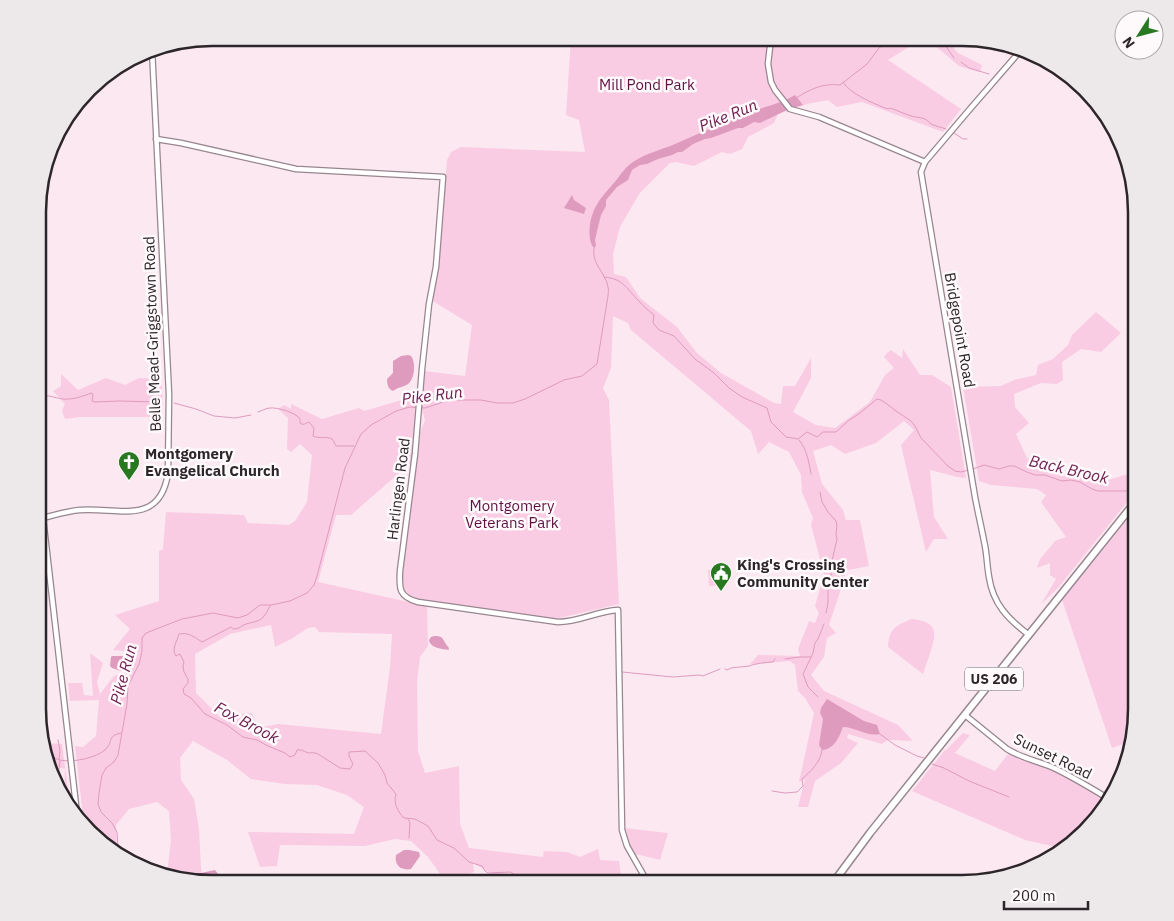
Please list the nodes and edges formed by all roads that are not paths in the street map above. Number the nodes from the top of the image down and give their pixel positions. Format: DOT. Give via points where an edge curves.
graph roads {
  1 [pos="769,47"];
  2 [pos="1016,56"];
  3 [pos="152,58"];
  4 [pos="156,138"];
  5 [pos="925,162"];
  6 [pos="1127,512"];
  7 [pos="47,518"];
  8 [pos="47,565"];
  9 [pos="1029,635"];
  10 [pos="965,715"];
  11 [pos="1103,796"];
  12 [pos="76,804"];
  13 [pos="643,875"];
  14 [pos="840,875"];
  1 -- 5 [label="street" via="770,79 790,109 819,117"];
  2 -- 5 [label="street"];
  3 -- 4 [label="street, Belle Mead-Griggstown Road"];
  4 -- 7 [label="street, Belle Mead-Griggstown Road" via="169,404 166,484 158,500 142,509 80,510"];
  4 -- 13 [label="street, Harlingen Road" via="296,169 443,177 416,454 400,570 401,592 406,598 418,602 558,622 618,610 623,835"];
  5 -- 9 [label="street, Bridgepoint Road" via="921,175 989,577 999,606"];
  6 -- 9 [label="highway, US 206"];
  8 -- 12 [label="street, Belle Mead-Griggstown Road"];
  9 -- 10 [label="highway, US 206"];
  10 -- 11 [label="street, Sunset Road" via="1007,749 1054,768"];
  10 -- 14 [label="highway, US 206"];
}
